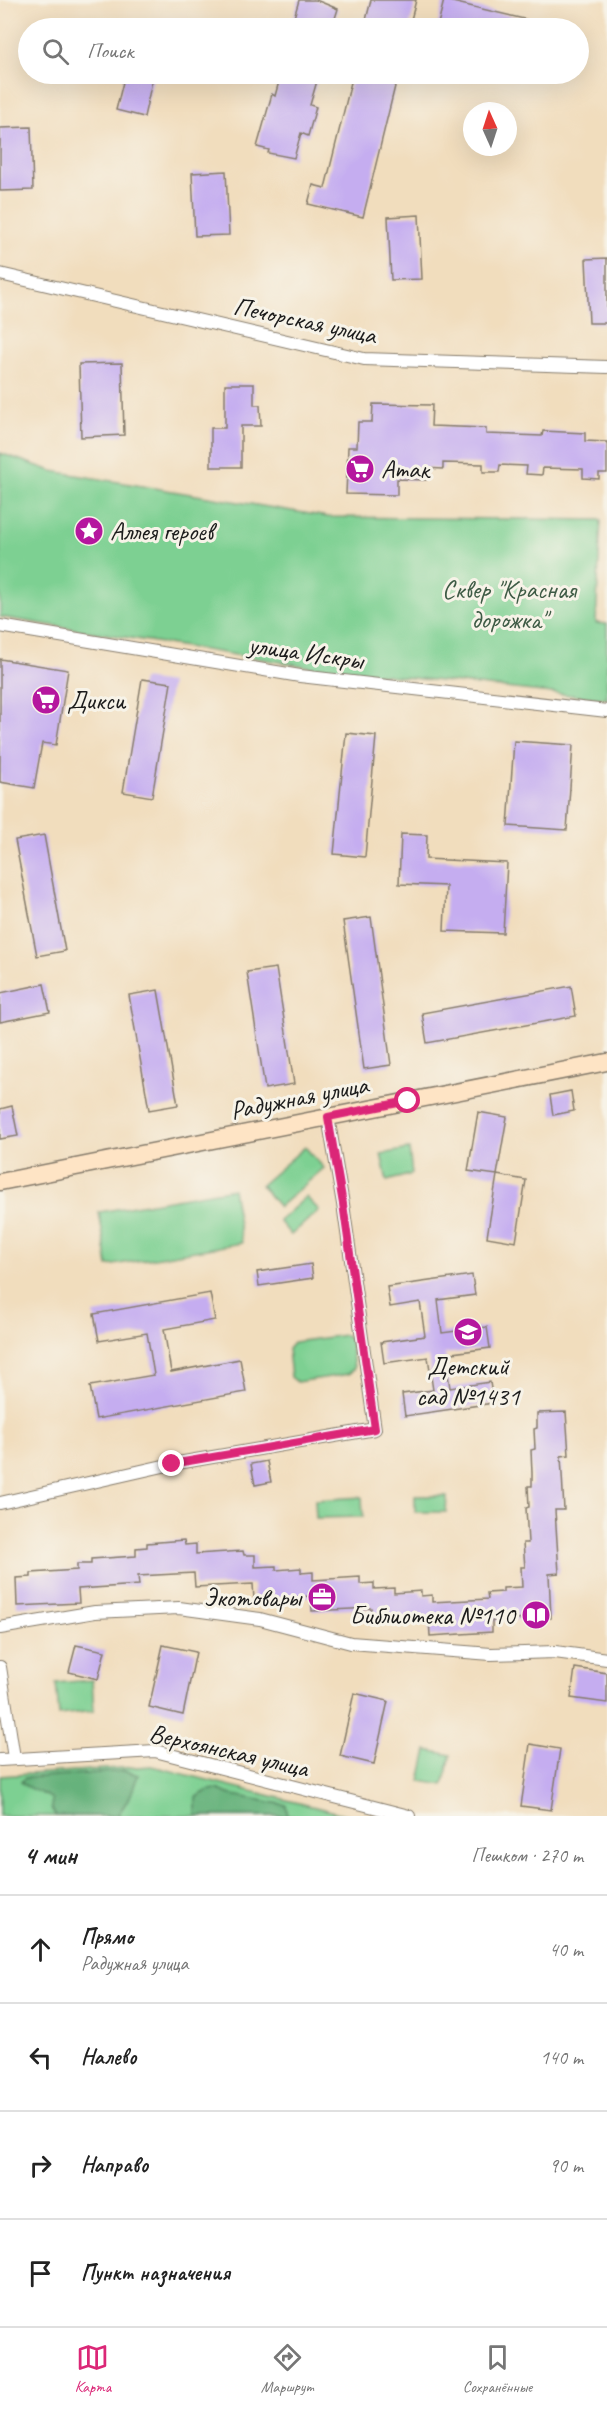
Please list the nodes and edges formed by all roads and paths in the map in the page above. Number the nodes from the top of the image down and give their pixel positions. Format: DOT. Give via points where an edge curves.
graph roads {
  1 [pos="0,274"];
  2 [pos="607,368"];
  3 [pos="0,626"];
  4 [pos="607,711"];
  5 [pos="607,1062"];
  6 [pos="328,1117"];
  7 [pos="0,1182"];
  8 [pos="0,1503"];
  9 [pos="0,1628"];
  10 [pos="607,1659"];
  11 [pos="0,1667"];
  12 [pos="14,1758"];
  13 [pos="0,1760"];
  14 [pos="409,1816"];
  1 -- 2 [label="street, Печорская улица" via="364,359"];
  3 -- 4 [label="street, улица Искры" via="300,676"];
  5 -- 6 [label="street, Радужная улица"];
  6 -- 7 [label="street, Радужная улица"];
  6 -- 8 [label="street" via="375,1429 172,1464"];
  9 -- 10 [label="street" via="95,1612 178,1608 260,1619 351,1643 491,1654 555,1652"];
  11 -- 12 [label="street"];
  12 -- 13 [label="street, Верхоянская улица"];
  12 -- 14 [label="street, Верхоянская улица" via="155,1751"];
}
